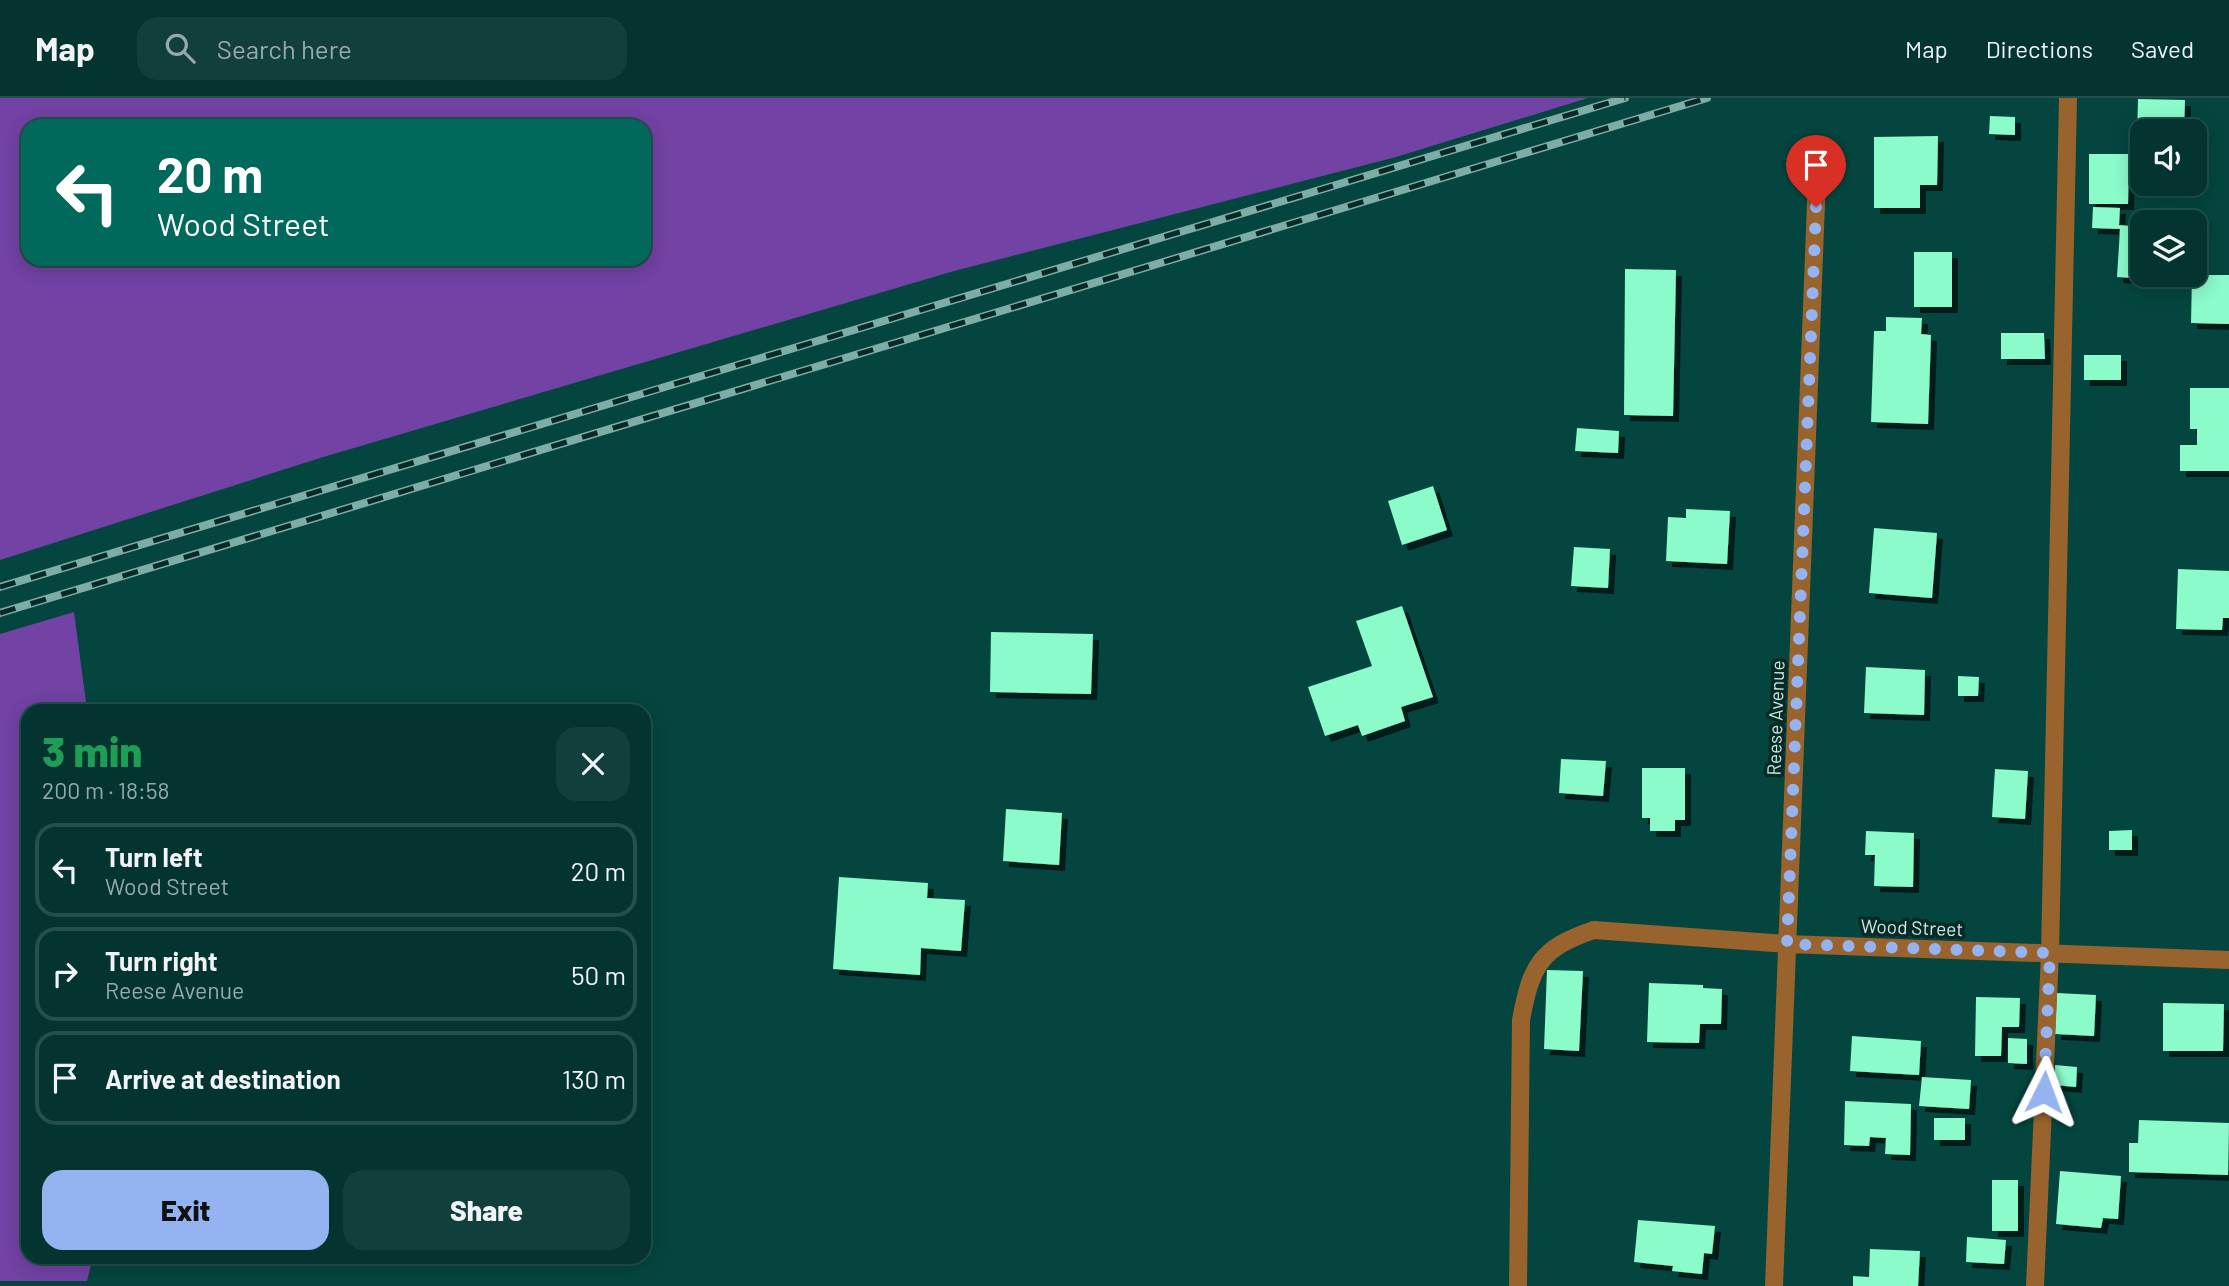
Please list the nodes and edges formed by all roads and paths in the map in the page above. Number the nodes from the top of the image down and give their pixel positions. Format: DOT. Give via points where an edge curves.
graph roads {
  1 [pos="2068,98"];
  2 [pos="1818,152"];
  3 [pos="1787,944"];
  4 [pos="2050,953"];
  5 [pos="2229,960"];
  6 [pos="1518,1286"];
  7 [pos="1774,1286"];
  8 [pos="2035,1286"];
  1 -- 4 [label="street"];
  2 -- 3 [label="street, Reese Avenue"];
  3 -- 4 [label="street, Wood Street"];
  3 -- 6 [label="street, Wood Street" via="1594,930 1567,938 1542,956 1528,983 1521,1020"];
  3 -- 7 [label="street, Reese Avenue"];
  4 -- 5 [label="street, Wood Street"];
  4 -- 8 [label="street"];
}
